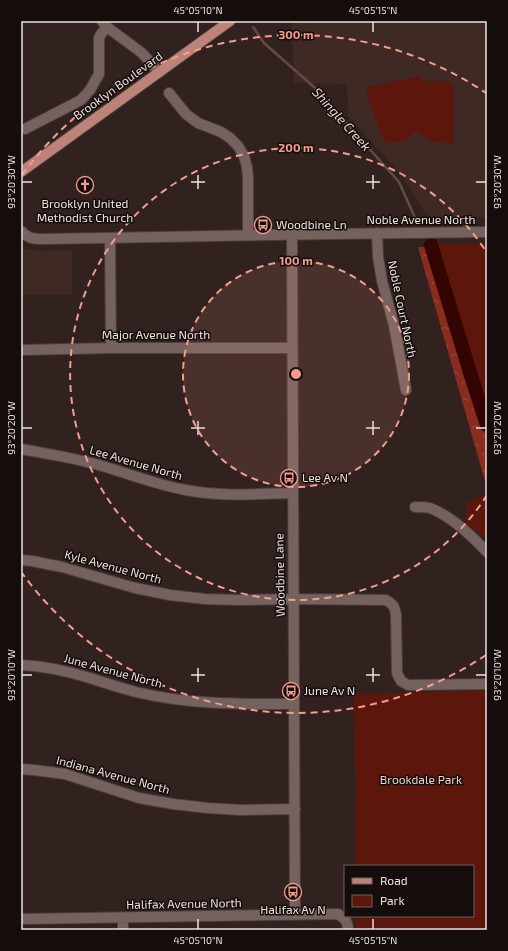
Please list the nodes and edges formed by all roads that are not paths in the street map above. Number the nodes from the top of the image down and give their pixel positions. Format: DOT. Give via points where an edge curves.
graph roads {
  1 [pos="230,21"];
  2 [pos="105,24"];
  3 [pos="159,72"];
  4 [pos="169,93"];
  5 [pos="25,129"];
  6 [pos="21,172"];
  7 [pos="21,231"];
  8 [pos="487,232"];
  9 [pos="378,233"];
  10 [pos="292,234"];
  11 [pos="248,235"];
  12 [pos="110,238"];
  13 [pos="111,348"];
  14 [pos="292,348"];
  15 [pos="21,350"];
  16 [pos="406,390"];
  17 [pos="21,450"];
  18 [pos="292,493"];
  19 [pos="415,507"];
  20 [pos="487,552"];
  21 [pos="21,560"];
  22 [pos="294,599"];
  23 [pos="21,665"];
  24 [pos="487,684"];
  25 [pos="294,704"];
  26 [pos="21,769"];
  27 [pos="295,809"];
  28 [pos="295,914"];
  29 [pos="123,918"];
  30 [pos="21,919"];
  31 [pos="122,930"];
  32 [pos="348,930"];
  1 -- 3 [label="main road, Brooklyn Boulevard"];
  2 -- 3 [label="street" via="142,53"];
  2 -- 5 [label="street" via="99,38 99,74 90,90 81,100"];
  3 -- 6 [label="main road, Brooklyn Boulevard"];
  4 -- 11 [label="street" via="186,114 230,138 244,156 248,178"];
  7 -- 12 [label="street, Noble Avenue North" via="32,239"];
  8 -- 9 [label="street, Noble Avenue North"];
  9 -- 10 [label="street, Noble Avenue North"];
  9 -- 16 [label="street, Noble Court North" via="382,281 394,325"];
  10 -- 11 [label="street, Noble Avenue North"];
  10 -- 14 [label="street, Woodbine Lane"];
  11 -- 12 [label="street, Noble Avenue North"];
  12 -- 13 [label="street"];
  13 -- 14 [label="street, Major Avenue North"];
  13 -- 15 [label="street, Major Avenue North"];
  14 -- 18 [label="street, Woodbine Lane"];
  17 -- 18 [label="street, Lee Avenue North" via="102,466 187,491 213,494"];
  18 -- 22 [label="street, Woodbine Lane"];
  19 -- 20 [label="street" via="429,508 443,515"];
  21 -- 22 [label="street, Kyle Avenue North" via="62,567 135,588 170,595 204,599"];
  22 -- 24 [label="street, Kyle Avenue North" via="386,600 395,608 397,673 401,681 408,685"];
  22 -- 25 [label="street, Woodbine Lane"];
  23 -- 25 [label="street, June Avenue North" via="62,670 136,692 170,699 212,703"];
  25 -- 27 [label="street, Woodbine Lane"];
  26 -- 27 [label="street, Indiana Avenue North" via="65,774 139,798 173,804 241,810"];
  27 -- 28 [label="street, Woodbine Lane"];
  28 -- 29 [label="street, Halifax Avenue North"];
  28 -- 32 [label="street, Halifax Avenue North" via="338,914 346,919"];
  29 -- 30 [label="street, Halifax Avenue North"];
  29 -- 31 [label="street"];
}
